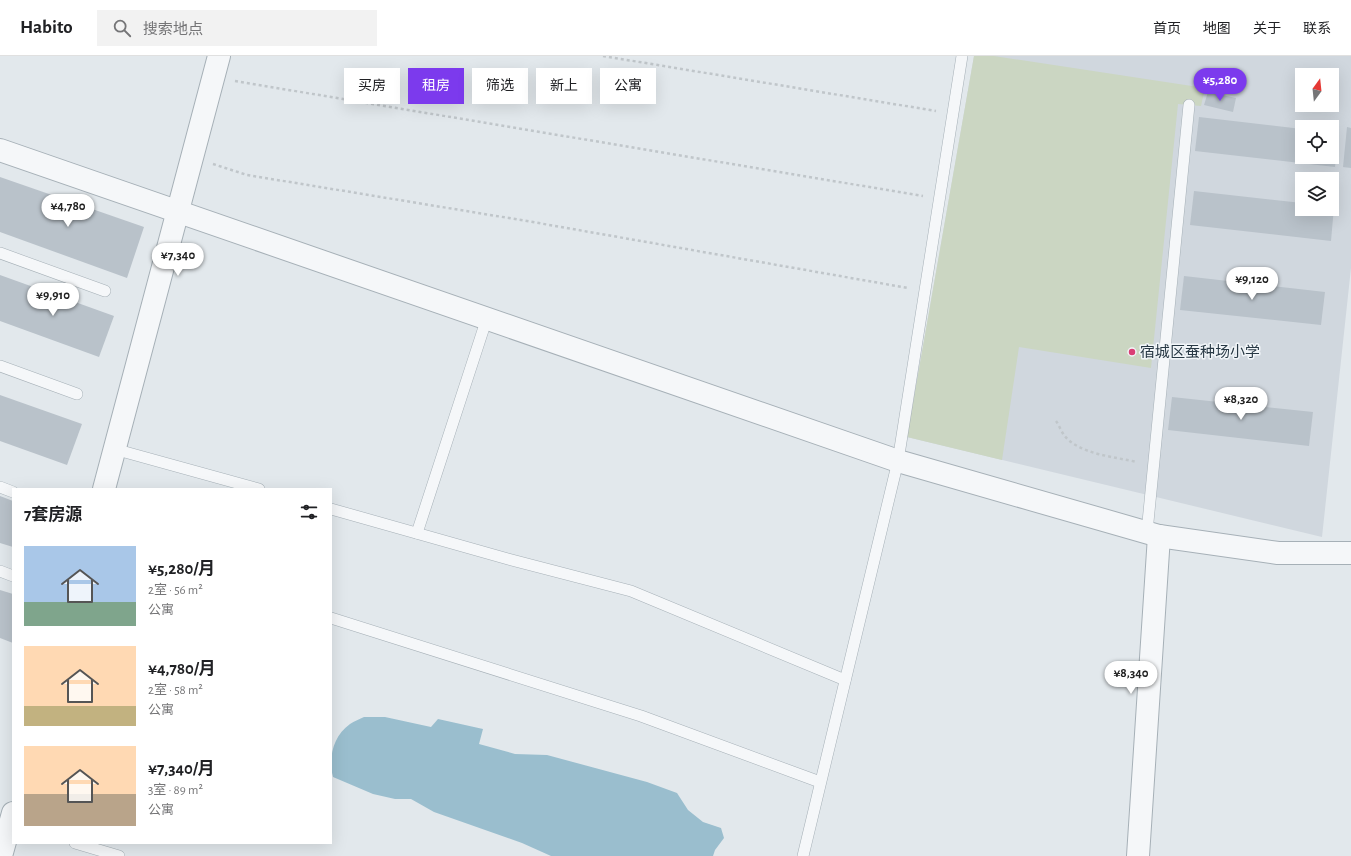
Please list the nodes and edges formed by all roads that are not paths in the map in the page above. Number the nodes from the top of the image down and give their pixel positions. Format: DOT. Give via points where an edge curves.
graph roads {
  1 [pos="218,56"];
  2 [pos="962,56"];
  3 [pos="1188,105"];
  4 [pos="0,150"];
  5 [pos="178,211"];
  6 [pos="0,253"];
  7 [pos="105,291"];
  8 [pos="487,318"];
  9 [pos="0,366"];
  10 [pos="78,394"];
  11 [pos="114,449"];
  12 [pos="898,460"];
  13 [pos="0,487"];
  14 [pos="104,488"];
  15 [pos="255,488"];
  16 [pos="12,492"];
  17 [pos="332,509"];
  18 [pos="418,533"];
  19 [pos="1153,534"];
  20 [pos="1351,553"];
  21 [pos="0,571"];
  22 [pos="12,576"];
  23 [pos="332,618"];
  24 [pos="845,680"];
  25 [pos="820,782"];
  26 [pos="12,821"];
  27 [pos="78,844"];
  28 [pos="1,856"];
  29 [pos="120,856"];
  30 [pos="803,856"];
  31 [pos="1138,856"];
  1 -- 5 [label="street"];
  2 -- 12 [label="lane"];
  3 -- 19 [label="lane" via="1153,465"];
  4 -- 5 [label="street"];
  5 -- 8 [label="street"];
  5 -- 11 [label="street"];
  6 -- 7 [label="lane"];
  8 -- 12 [label="street"];
  8 -- 18 [label="lane"];
  9 -- 10 [label="lane"];
  11 -- 14 [label="street"];
  11 -- 15 [label="lane"];
  12 -- 19 [label="street"];
  12 -- 24 [label="lane"];
  13 -- 16 [label="lane"];
  17 -- 18 [label="lane"];
  18 -- 24 [label="lane" via="631,591"];
  19 -- 20 [label="street" via="1278,553"];
  19 -- 31 [label="street"];
  21 -- 22 [label="lane"];
  23 -- 25 [label="lane" via="641,716"];
  24 -- 25 [label="lane"];
  25 -- 30 [label="lane"];
  26 -- 28 [label="street"];
  27 -- 29 [label="lane"];
}
